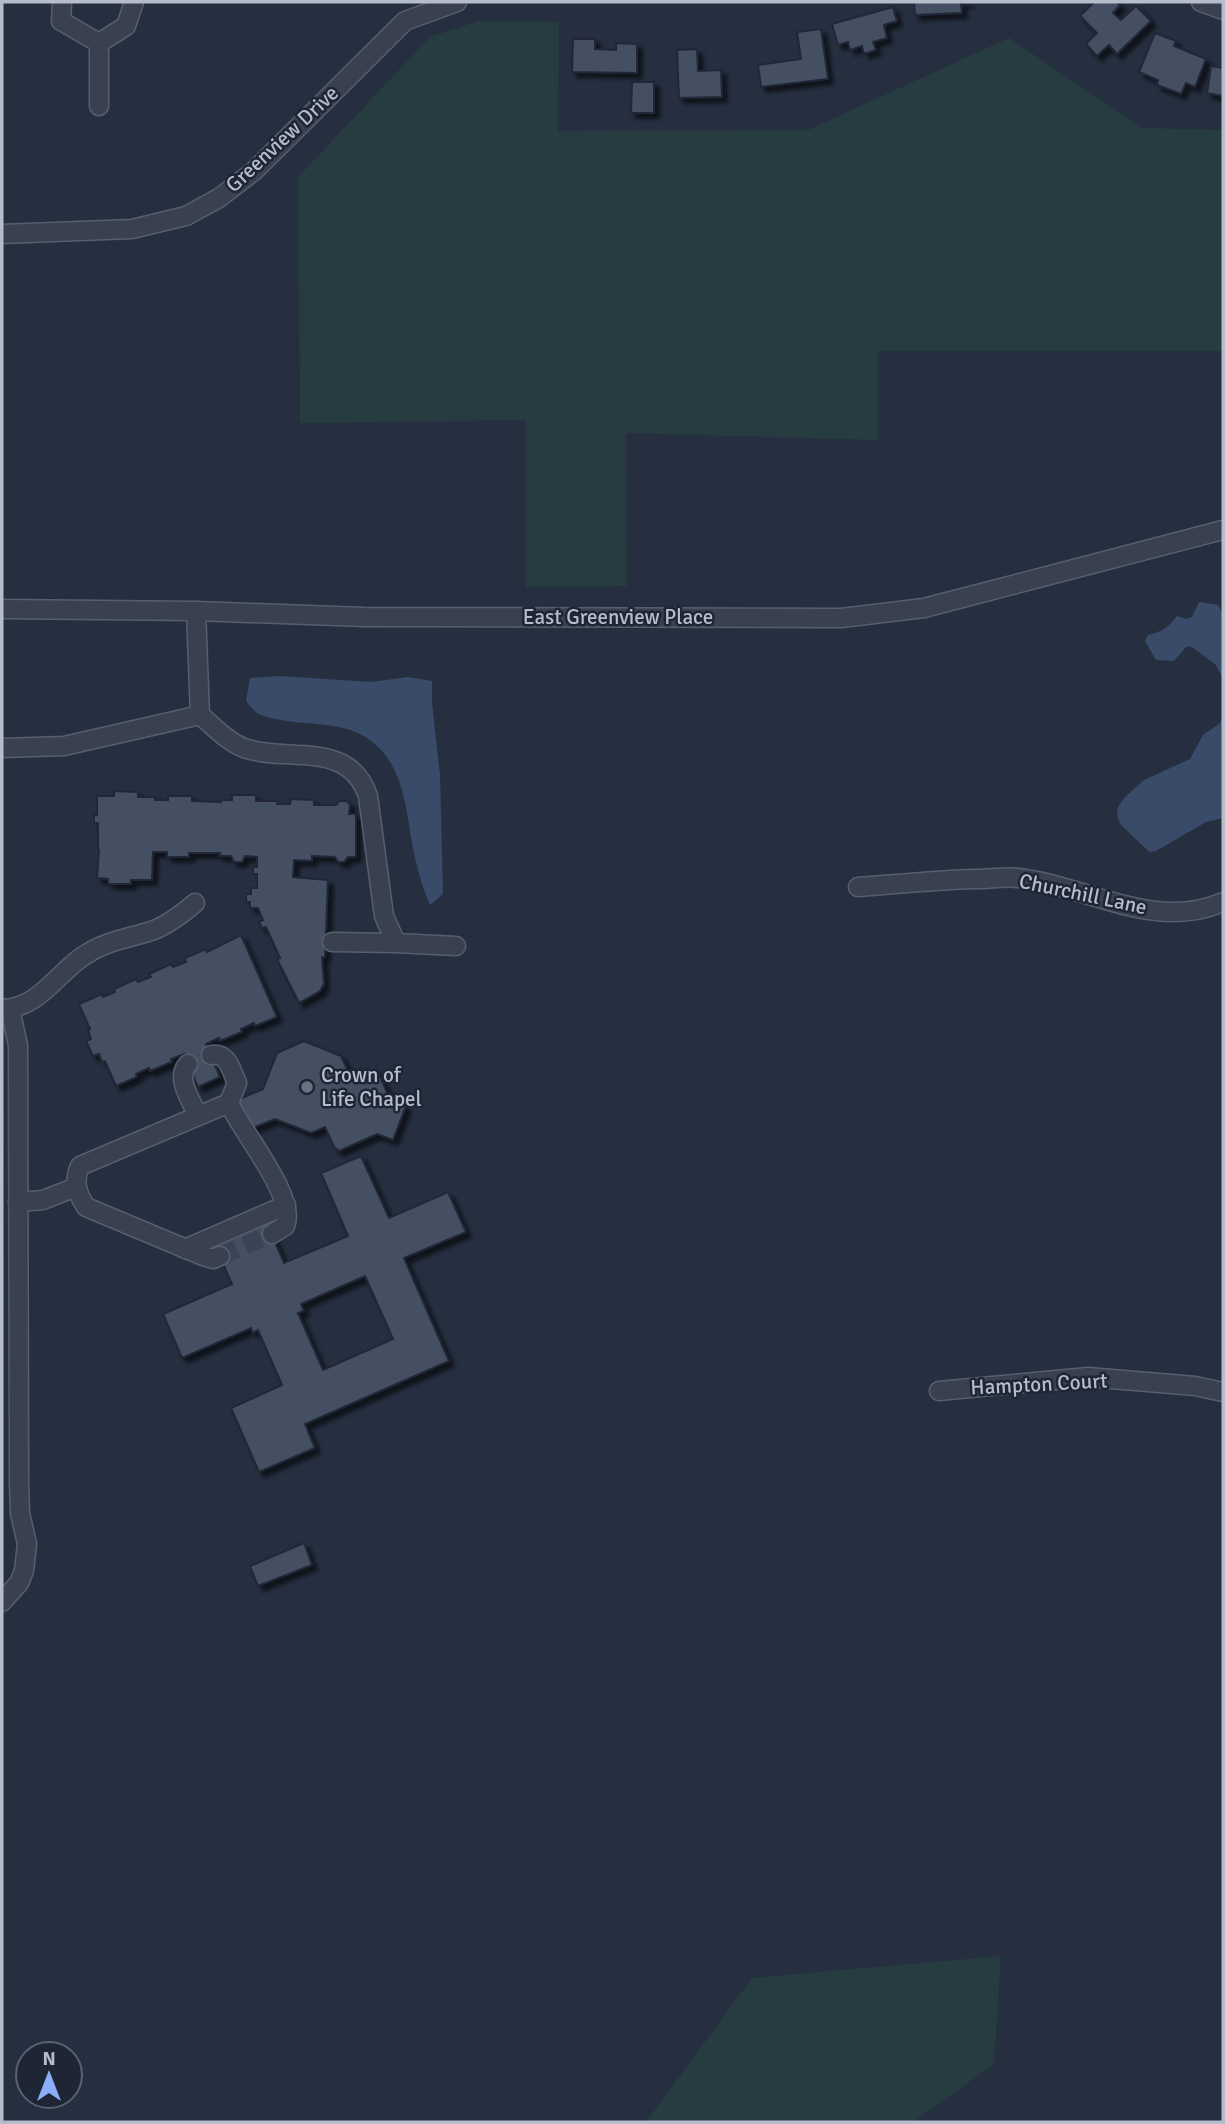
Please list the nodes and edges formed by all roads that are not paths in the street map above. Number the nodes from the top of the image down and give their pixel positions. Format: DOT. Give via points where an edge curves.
graph roads {
  1 [pos="62,2"];
  2 [pos="134,2"];
  3 [pos="457,2"];
  4 [pos="99,43"];
  5 [pos="99,106"];
  6 [pos="2,234"];
  7 [pos="1223,530"];
  8 [pos="2,609"];
  9 [pos="197,611"];
  10 [pos="200,715"];
  11 [pos="2,748"];
  12 [pos="859,887"];
  13 [pos="1223,902"];
  14 [pos="195,903"];
  15 [pos="332,942"];
  16 [pos="396,943"];
  17 [pos="456,946"];
  18 [pos="6,1009"];
  19 [pos="211,1055"];
  20 [pos="188,1064"];
  21 [pos="229,1103"];
  22 [pos="198,1116"];
  23 [pos="76,1187"];
  24 [pos="18,1202"];
  25 [pos="286,1205"];
  26 [pos="272,1234"];
  27 [pos="185,1249"];
  28 [pos="10,1250"];
  29 [pos="220,1256"];
  30 [pos="939,1391"];
  31 [pos="1223,1392"];
  32 [pos="10,1484"];
  33 [pos="2,1601"];
  1 -- 4 [label="street" via="61,21"];
  2 -- 4 [label="street" via="126,26"];
  3 -- 6 [label="street, Greenview Drive" via="405,21 254,171 186,216 132,229"];
  4 -- 5 [label="street"];
  7 -- 9 [label="street, East Greenview Place" via="923,608 841,618 364,617"];
  8 -- 9 [label="street, East Greenview Place"];
  9 -- 10 [label="street"];
  10 -- 11 [label="street" via="64,746"];
  10 -- 16 [label="street" via="242,747 330,759 355,774 368,796 384,916"];
  12 -- 13 [label="street, Churchill Lane" via="1019,878 1131,908 1171,912 1211,908"];
  14 -- 18 [label="street" via="155,929 96,948 32,1000"];
  15 -- 16 [label="street"];
  16 -- 17 [label="street"];
  18 -- 24 [label="street" via="18,1045"];
  19 -- 21 [label="street" via="224,1057 237,1083"];
  20 -- 22 [label="street" via="182,1077"];
  21 -- 22 [label="street"];
  21 -- 25 [label="street"];
  22 -- 23 [label="street" via="80,1166"];
  23 -- 24 [label="street" via="43,1200"];
  23 -- 27 [label="street" via="90,1209"];
  24 -- 28 [label="street"];
  25 -- 26 [label="street" via="285,1226"];
  25 -- 27 [label="street"];
  27 -- 29 [label="street" via="209,1258"];
  28 -- 32 [label="street"];
  30 -- 31 [label="street, Hampton Court" via="1088,1377"];
  32 -- 33 [label="street" via="27,1544 19,1583"];
}
